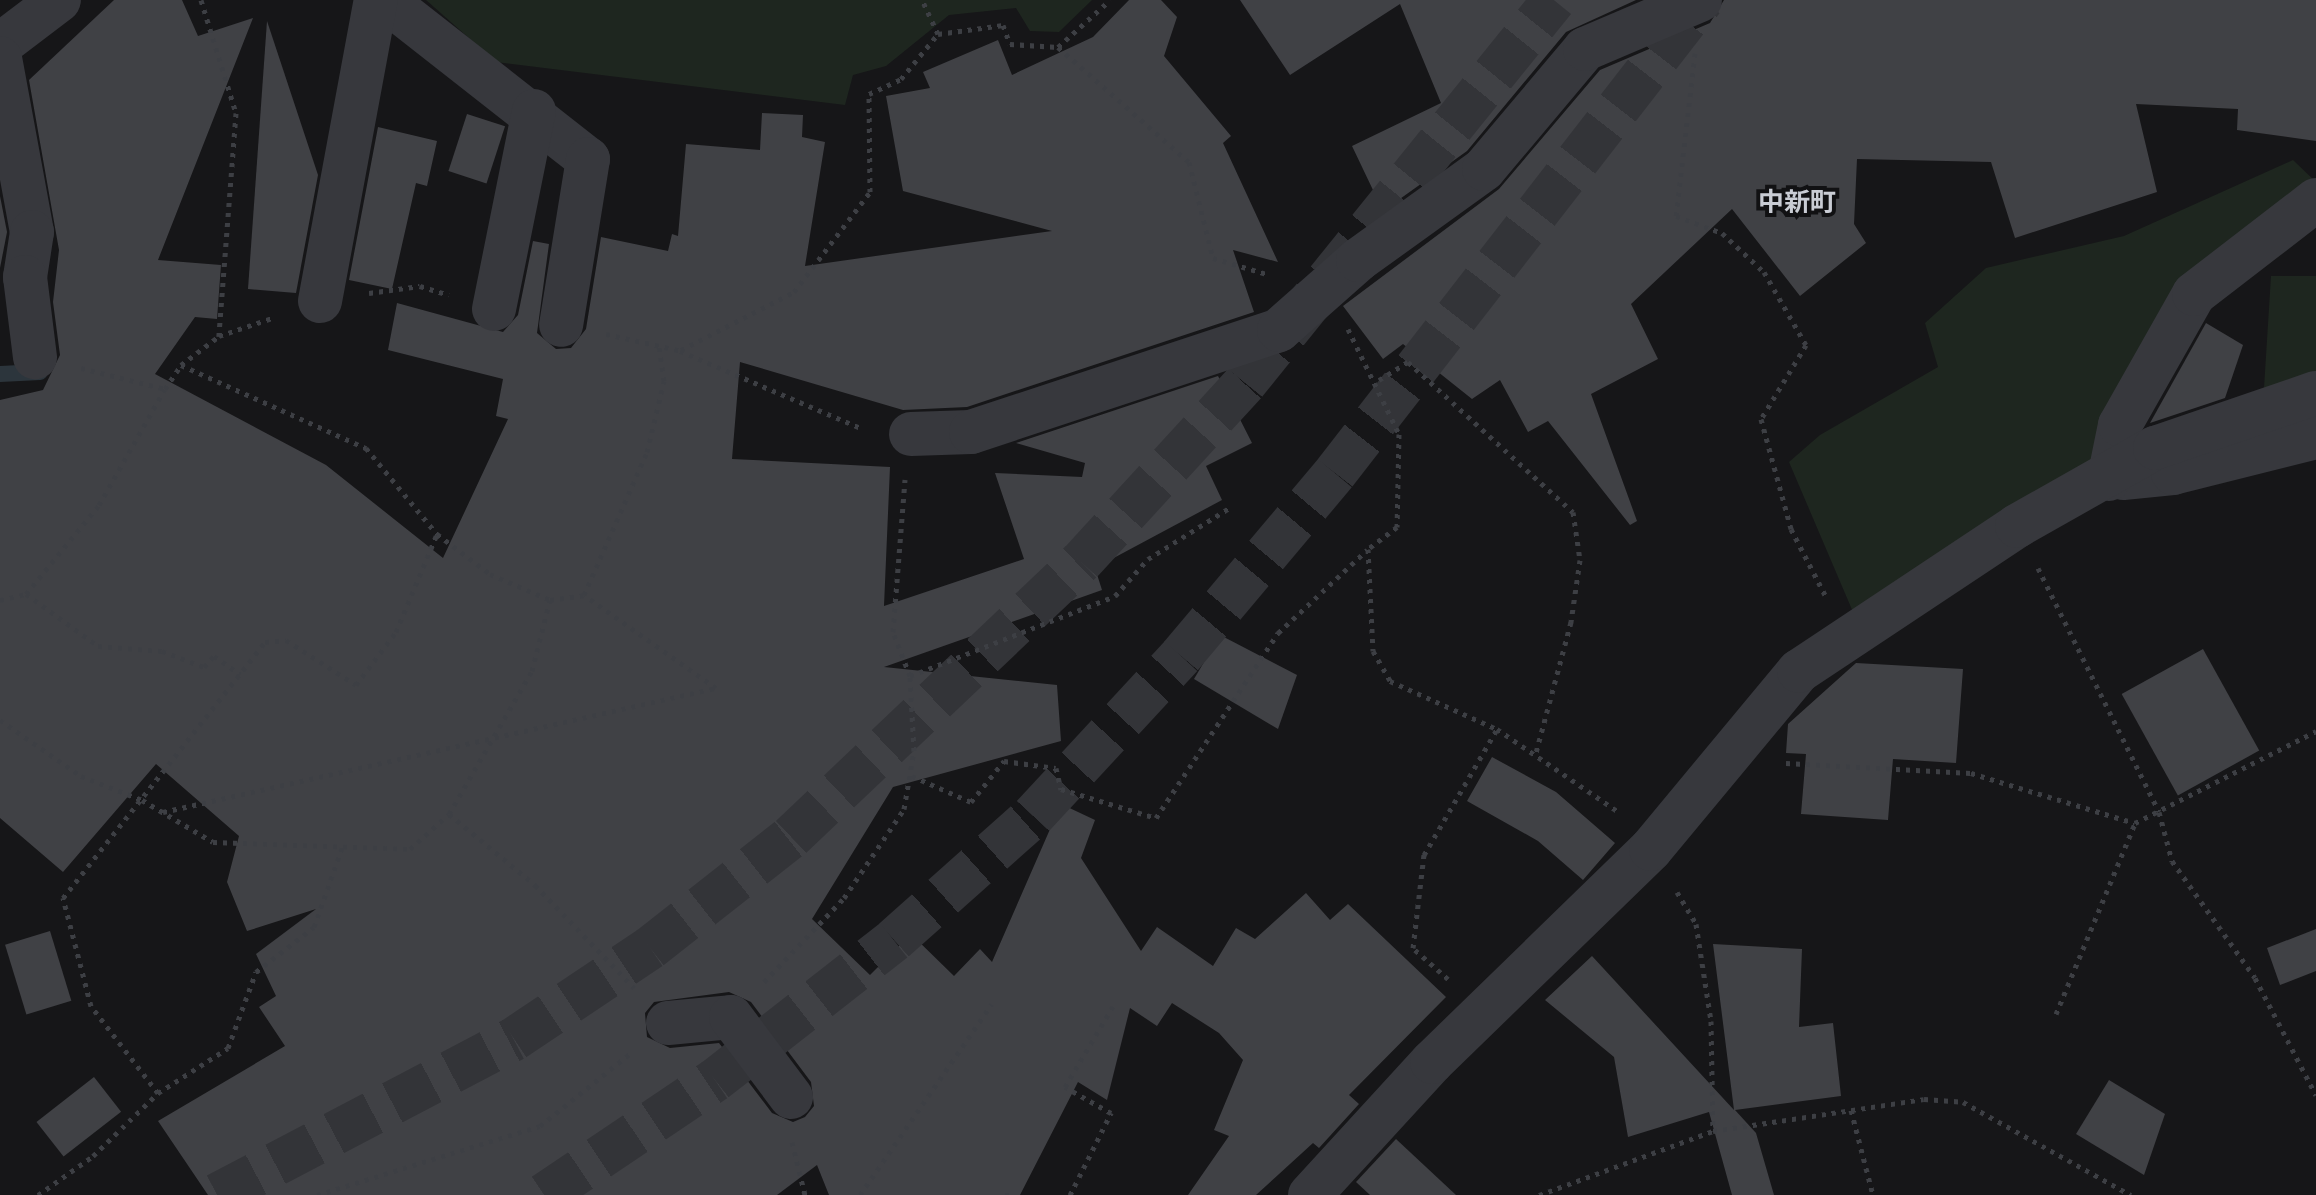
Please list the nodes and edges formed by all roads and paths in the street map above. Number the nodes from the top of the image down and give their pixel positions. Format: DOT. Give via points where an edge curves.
graph roads {
  1 [pos="59,0"];
  2 [pos="201,0"];
  3 [pos="376,0"];
  4 [pos="385,0"];
  5 [pos="922,0"];
  6 [pos="1110,0"];
  7 [pos="1698,1"];
  8 [pos="938,34"];
  9 [pos="0,45"];
  10 [pos="1058,47"];
  11 [pos="0,58"];
  12 [pos="534,111"];
  13 [pos="2316,200"];
  14 [pos="1326,292"];
  15 [pos="320,301"];
  16 [pos="494,309"];
  17 [pos="561,325"];
  18 [pos="219,336"];
  19 [pos="659,344"];
  20 [pos="680,351"];
  21 [pos="691,354"];
  22 [pos="35,357"];
  23 [pos="181,365"];
  24 [pos="1379,380"];
  25 [pos="165,389"];
  26 [pos="2316,393"];
  27 [pos="911,434"];
  28 [pos="2316,437"];
  29 [pos="2109,479"];
  30 [pos="1231,507"];
  31 [pos="2017,526"];
  32 [pos="437,534"];
  33 [pos="1368,549"];
  34 [pos="26,594"];
  35 [pos="584,595"];
  36 [pos="0,600"];
  37 [pos="550,600"];
  38 [pos="1847,639"];
  39 [pos="240,674"];
  40 [pos="910,676"];
  41 [pos="0,720"];
  42 [pos="1497,729"];
  43 [pos="2316,731"];
  44 [pos="1536,753"];
  45 [pos="1725,759"];
  46 [pos="912,776"];
  47 [pos="142,800"];
  48 [pos="162,812"];
  49 [pos="2159,812"];
  50 [pos="449,814"];
  51 [pos="2135,823"];
  52 [pos="343,845"];
  53 [pos="1651,849"];
  54 [pos="992,1004"];
  55 [pos="1113,1006"];
  56 [pos="1486,1012"];
  57 [pos="2056,1014"];
  58 [pos="731,1017"];
  59 [pos="668,1023"];
  60 [pos="158,1093"];
  61 [pos="2316,1095"];
  62 [pos="791,1097"];
  63 [pos="1851,1110"];
  64 [pos="1713,1131"];
  65 [pos="38,1195"];
  66 [pos="317,1195"];
  67 [pos="860,1195"];
  68 [pos="1005,1195"];
  69 [pos="1013,1195"];
  70 [pos="1070,1195"];
  71 [pos="1310,1195"];
  72 [pos="1539,1195"];
  73 [pos="1873,1195"];
  74 [pos="2131,1195"];
  1 -- 9 [label="street"];
  2 -- 18 [label="path" via="236,113"];
  3 -- 15 [label="street"];
  4 -- 12 [label="street"];
  5 -- 8 [label="path"];
  6 -- 10 [label="path"];
  7 -- 14 [label="street" via="1585,49 1484,169"];
  7 -- 38 [label="path" via="1676,216 1722,233 1764,272 1806,345 1761,419 1791,529"];
  8 -- 10 [label="path" via="1003,25 1010,44"];
  8 -- 20 [label="path" via="901,79 869,94 870,192 794,292"];
  10 -- 14 [label="path" via="1189,162 1213,258"];
  11 -- 22 [label="street" via="32,232 25,277"];
  12 -- 16 [label="street"];
  12 -- 17 [label="street" via="588,159"];
  13 -- 29 [label="street" via="2194,294 2120,425"];
  14 -- 24 [label="path"];
  14 -- 27 [label="street" via="1279,330 1224,353 1061,396 971,432"];
  15 -- 16 [label="path" via="420,286"];
  15 -- 18 [label="path"];
  17 -- 19 [label="path"];
  18 -- 23 [label="path"];
  19 -- 20 [label="path"];
  19 -- 35 [label="path" via="664,381 647,452"];
  20 -- 21 [label="path"];
  20 -- 27 [label="path" via="873,433"];
  22 -- 25 [label="path"];
  23 -- 25 [label="path"];
  23 -- 32 [label="path" via="366,448"];
  24 -- 33 [label="path" via="1399,434 1397,527"];
  24 -- 44 [label="path" via="1408,362 1573,512 1580,560 1571,622"];
  25 -- 34 [label="path" via="99,505"];
  26 -- 29 [label="street" via="2155,448"];
  27 -- 40 [label="path" via="893,632"];
  28 -- 29 [label="street" via="2173,473"];
  29 -- 31 [label="street"];
  30 -- 40 [label="path" via="1148,559 1115,596"];
  31 -- 38 [label="street"];
  31 -- 49 [label="path"];
  32 -- 37 [label="path" via="490,574"];
  32 -- 39 [label="path" via="396,632 356,685 286,640 265,642"];
  33 -- 42 [label="path" via="1373,651 1390,681"];
  33 -- 46 [label="path" via="1278,633 1156,818 1061,789 1056,768 1004,761 971,802"];
  34 -- 36 [label="path"];
  34 -- 39 [label="path" via="98,646 162,651 204,667 214,656"];
  35 -- 37 [label="path"];
  35 -- 48 [label="path" via="716,688"];
  37 -- 50 [label="path" via="532,671"];
  38 -- 45 [label="street" via="1799,671"];
  39 -- 47 [label="path"];
  40 -- 46 [label="path"];
  41 -- 47 [label="path" via="81,776"];
  42 -- 44 [label="path"];
  42 -- 56 [label="path" via="1424,855 1413,948"];
  43 -- 49 [label="path"];
  44 -- 53 [label="path" via="1611,801"];
  45 -- 51 [label="path" via="1971,773"];
  45 -- 53 [label="street"];
  46 -- 58 [label="path" via="904,809 844,898"];
  47 -- 48 [label="path"];
  47 -- 60 [label="path" via="63,898 91,1006"];
  48 -- 52 [label="path" via="213,842"];
  49 -- 51 [label="path"];
  49 -- 61 [label="path" via="2172,861 2255,978"];
  50 -- 52 [label="path" via="410,849"];
  50 -- 59 [label="path" via="535,885"];
  51 -- 57 [label="path"];
  52 -- 60 [label="path" via="314,927 256,972 228,1048"];
  53 -- 56 [label="street"];
  53 -- 64 [label="path" via="1696,924 1711,1021"];
  54 -- 67 [label="path"];
  55 -- 70 [label="path" via="1065,1087 1111,1113"];
  56 -- 71 [label="street"];
  58 -- 59 [label="street"];
  58 -- 62 [label="street"];
  59 -- 66 [label="path" via="540,1126"];
  60 -- 65 [label="path" via="93,1156"];
  63 -- 64 [label="path"];
  63 -- 73 [label="path"];
  63 -- 74 [label="path" via="1924,1099 1963,1102"];
  64 -- 72 [label="path"];
  68 -- 69 [label="path"];
}
